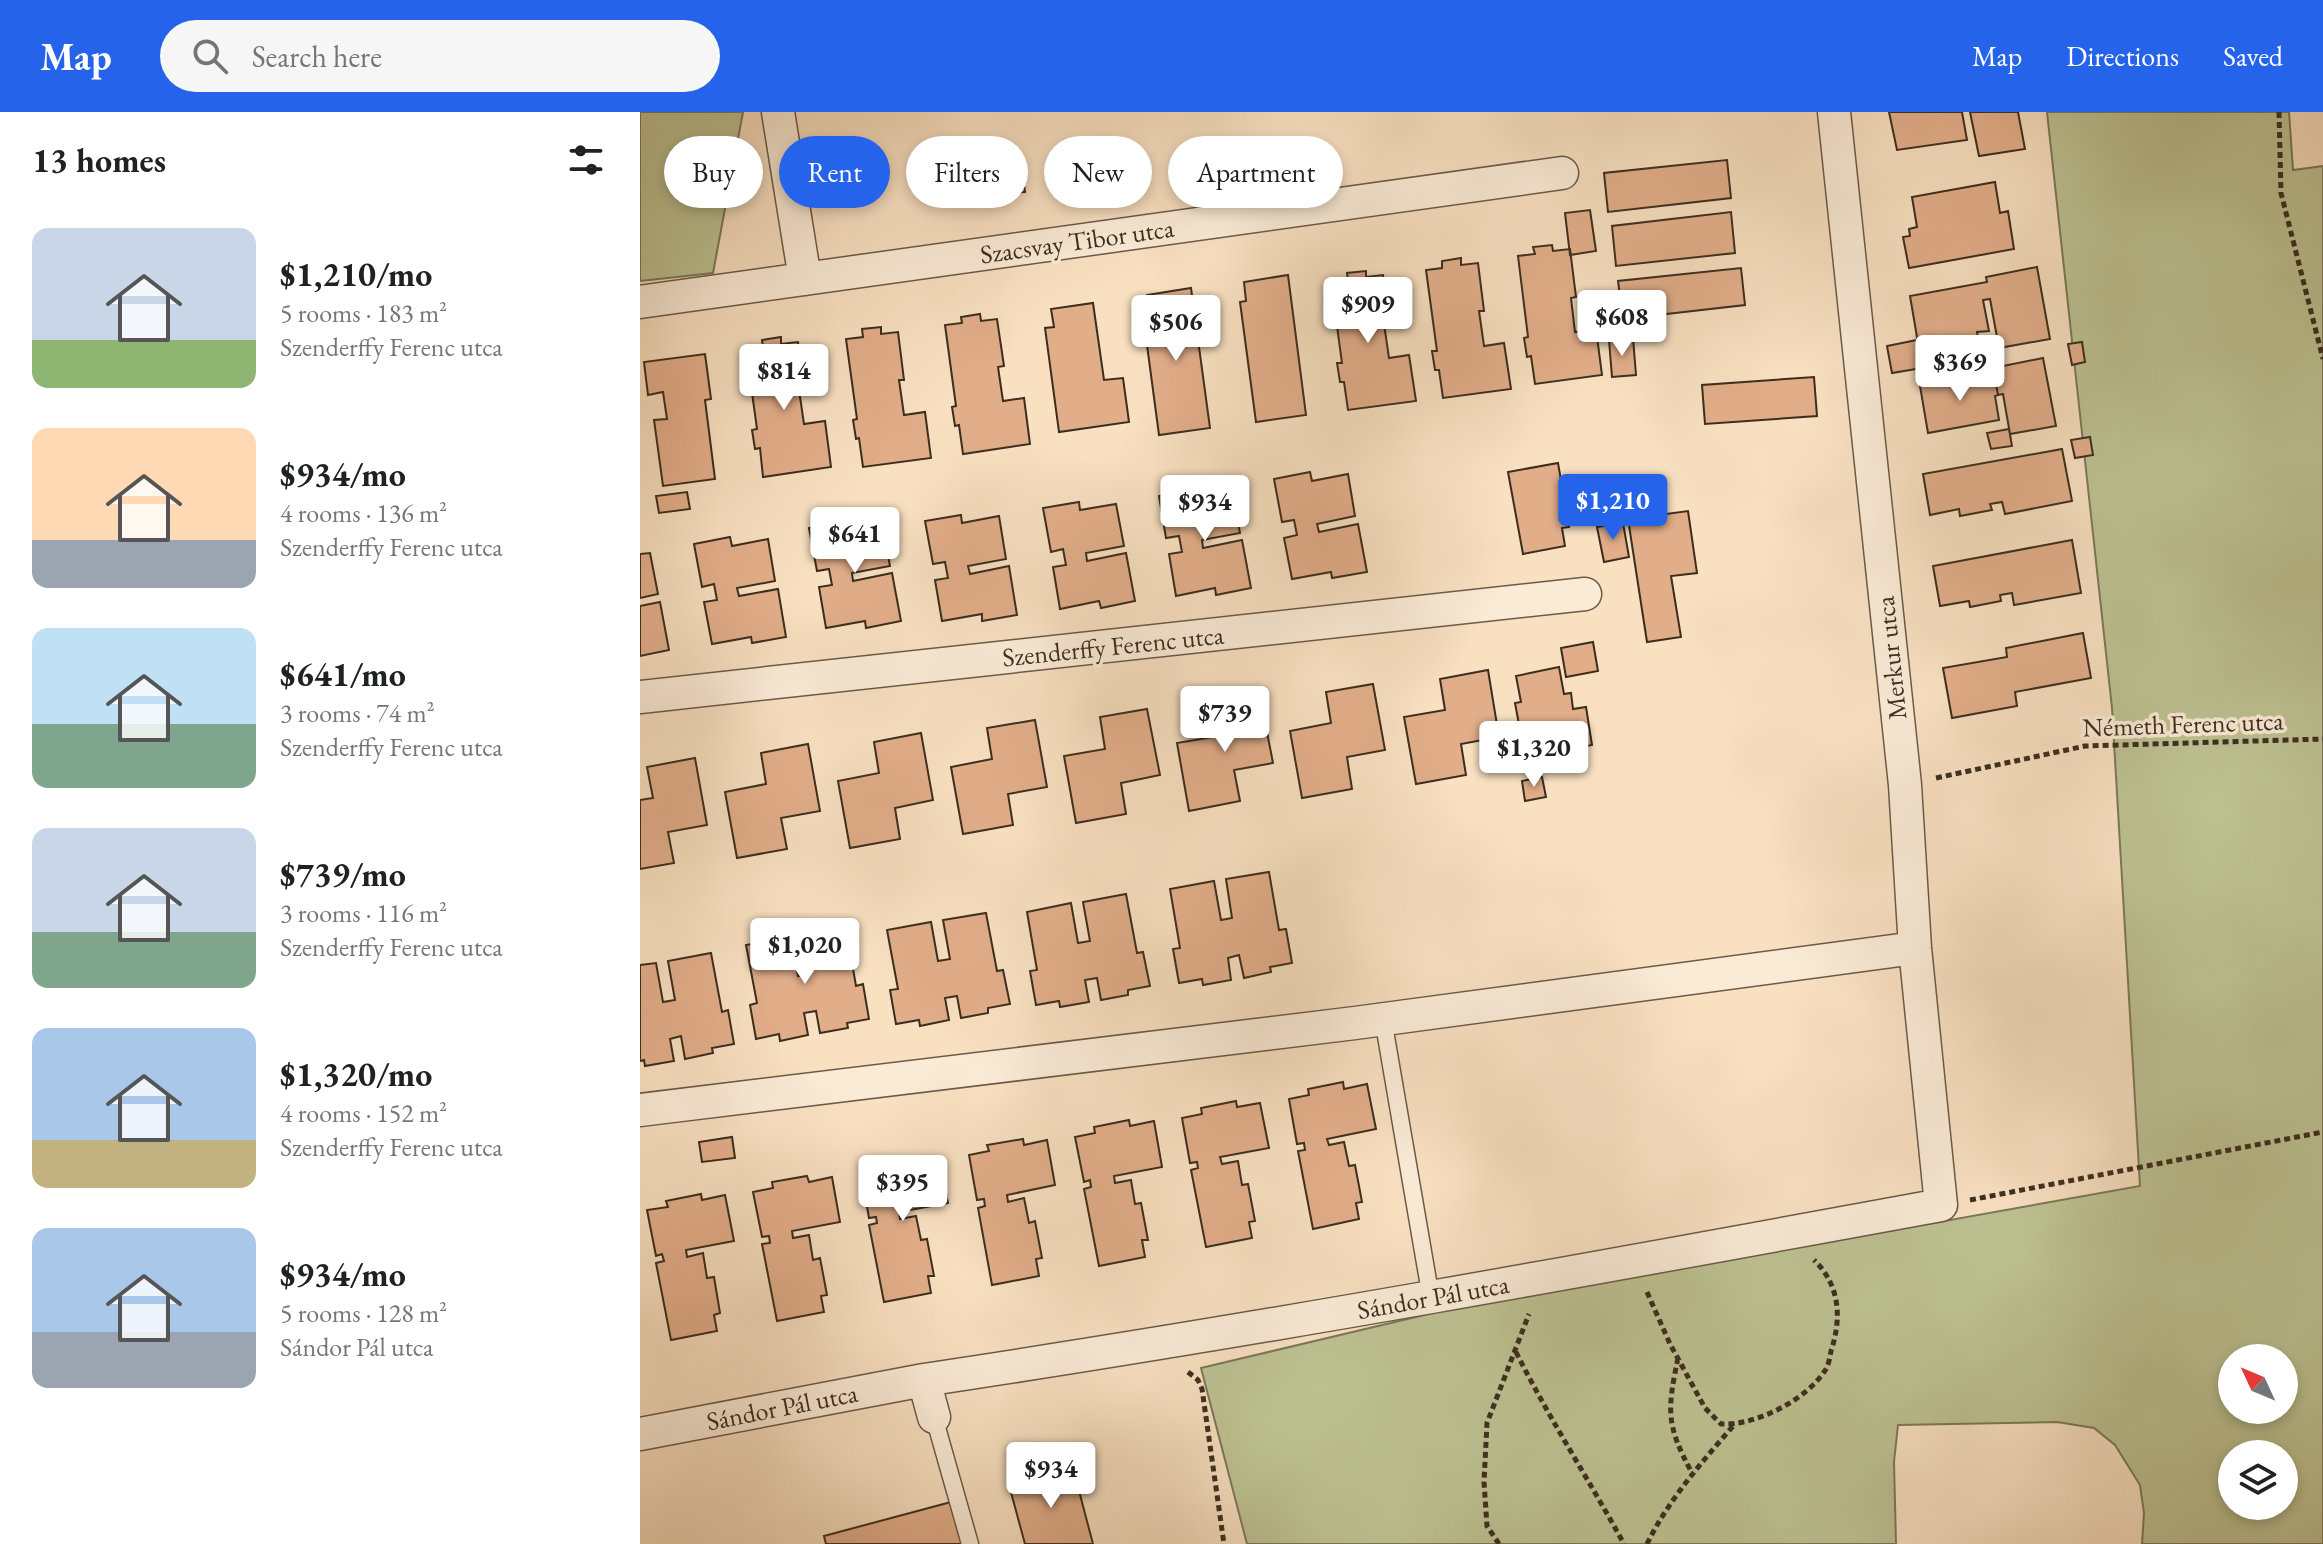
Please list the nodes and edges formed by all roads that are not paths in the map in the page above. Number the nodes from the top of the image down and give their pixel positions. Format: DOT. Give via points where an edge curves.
graph roads {
  1 [pos="778,112"];
  2 [pos="1834,112"];
  3 [pos="1562,173"];
  4 [pos="805,279"];
  5 [pos="640,302"];
  6 [pos="1585,594"];
  7 [pos="640,697"];
  8 [pos="1915,948"];
  9 [pos="1383,1019"];
  10 [pos="640,1110"];
  11 [pos="1941,1205"];
  12 [pos="1431,1298"];
  13 [pos="924,1380"];
  14 [pos="934,1417"];
  15 [pos="640,1434"];
  16 [pos="970,1544"];
  1 -- 4 [label="street"];
  2 -- 8 [label="street, Merkur utca" via="1905,785"];
  3 -- 4 [label="street, Szacsvay Tibor utca"];
  4 -- 5 [label="street, Szacsvay Tibor utca"];
  6 -- 7 [label="street, Szenderffy Ferenc utca"];
  8 -- 9 [label="street"];
  8 -- 11 [label="street, Merkur utca"];
  9 -- 10 [label="street"];
  9 -- 12 [label="lane"];
  11 -- 12 [label="street, Sándor Pál utca"];
  12 -- 13 [label="street, Sándor Pál utca"];
  13 -- 14 [label="street"];
  13 -- 15 [label="street, Sándor Pál utca"];
  14 -- 16 [label="lane"];
}
